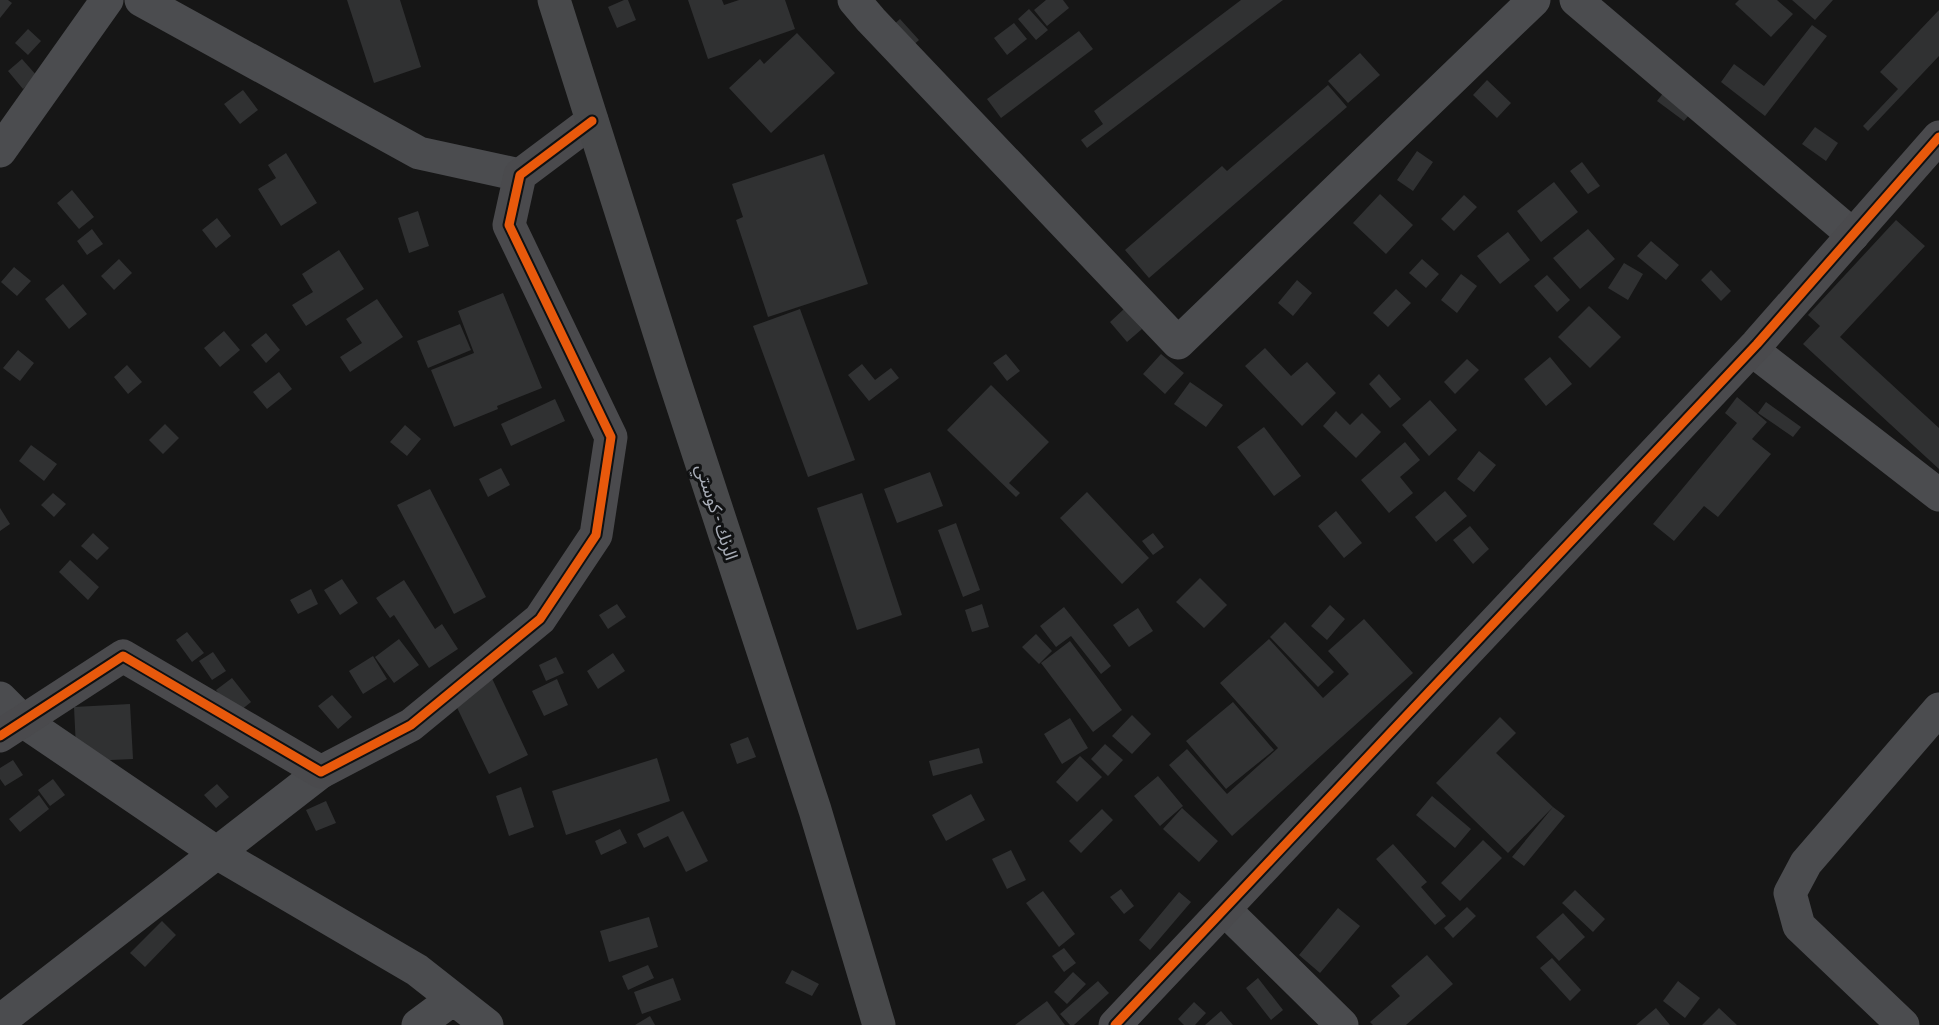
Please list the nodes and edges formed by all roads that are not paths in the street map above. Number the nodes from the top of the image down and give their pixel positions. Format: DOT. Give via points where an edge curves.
graph roads {
  1 [pos="107,0"];
  2 [pos="141,0"];
  3 [pos="554,0"];
  4 [pos="1534,0"];
  5 [pos="1576,0"];
  6 [pos="871,7"];
  7 [pos="592,121"];
  8 [pos="1939,137"];
  9 [pos="0,151"];
  10 [pos="520,175"];
  11 [pos="1853,235"];
  12 [pos="1752,350"];
  13 [pos="1939,495"];
  14 [pos="0,698"];
  15 [pos="1939,709"];
  16 [pos="11,729"];
  17 [pos="321,772"];
  18 [pos="217,853"];
  19 [pos="1225,910"];
  20 [pos="453,999"];
  21 [pos="0,1021"];
  22 [pos="418,1025"];
  23 [pos="487,1025"];
  24 [pos="879,1025"];
  25 [pos="1115,1025"];
  26 [pos="1342,1025"];
  27 [pos="1903,1025"];
  1 -- 9 [label="street"];
  2 -- 10 [label="street" via="419,153"];
  3 -- 7 [label="main road, الرنك - كوستي"];
  4 -- 6 [label="street" via="1178,343"];
  5 -- 11 [label="street"];
  7 -- 10 [label="street"];
  7 -- 24 [label="main road, الرنك - كوستي" via="815,810"];
  8 -- 11 [label="street"];
  10 -- 17 [label="street" via="509,225 611,437 596,535 540,620 411,725"];
  11 -- 12 [label="street"];
  12 -- 13 [label="street"];
  12 -- 19 [label="street"];
  14 -- 16 [label="street"];
  15 -- 27 [label="street" via="1806,863 1790,893 1799,926"];
  16 -- 17 [label="street" via="123,656"];
  16 -- 18 [label="street"];
  17 -- 18 [label="street"];
  18 -- 20 [label="street" via="417,970"];
  18 -- 21 [label="street"];
  19 -- 25 [label="street"];
  19 -- 26 [label="street"];
  20 -- 22 [label="street"];
  20 -- 23 [label="street"];
}
